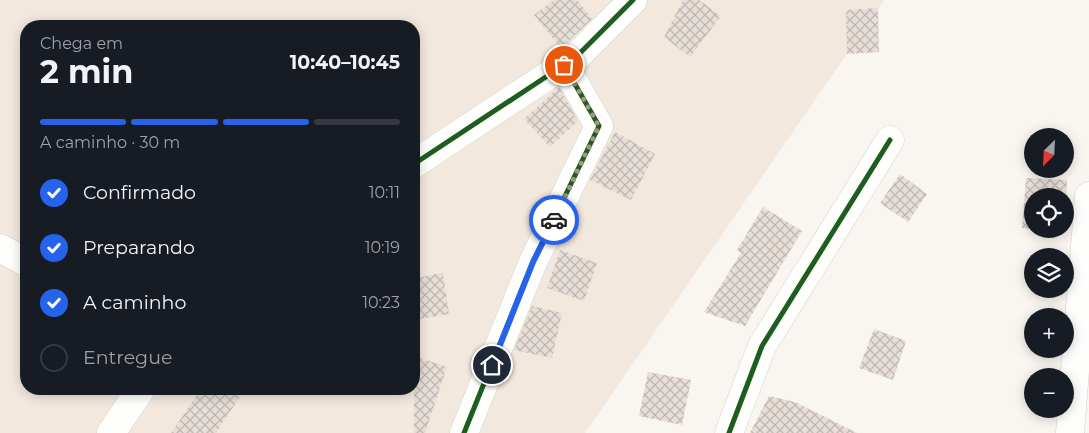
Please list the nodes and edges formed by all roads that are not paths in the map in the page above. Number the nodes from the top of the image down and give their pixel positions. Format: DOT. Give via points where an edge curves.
graph roads {
  1 [pos="633,0"];
  2 [pos="564,65"];
  3 [pos="890,140"];
  4 [pos="420,160"];
  5 [pos="1089,196"];
  6 [pos="0,248"];
  7 [pos="20,259"];
  8 [pos="137,395"];
  9 [pos="111,433"];
  10 [pos="464,433"];
  11 [pos="730,433"];
  12 [pos="1070,433"];
  1 -- 2 [label="street"];
  2 -- 4 [label="street"];
  2 -- 10 [label="street" via="599,126 533,262"];
  3 -- 11 [label="street" via="762,346"];
  5 -- 12 [label="street"];
  6 -- 7 [label="street"];
  8 -- 9 [label="street"];
}
